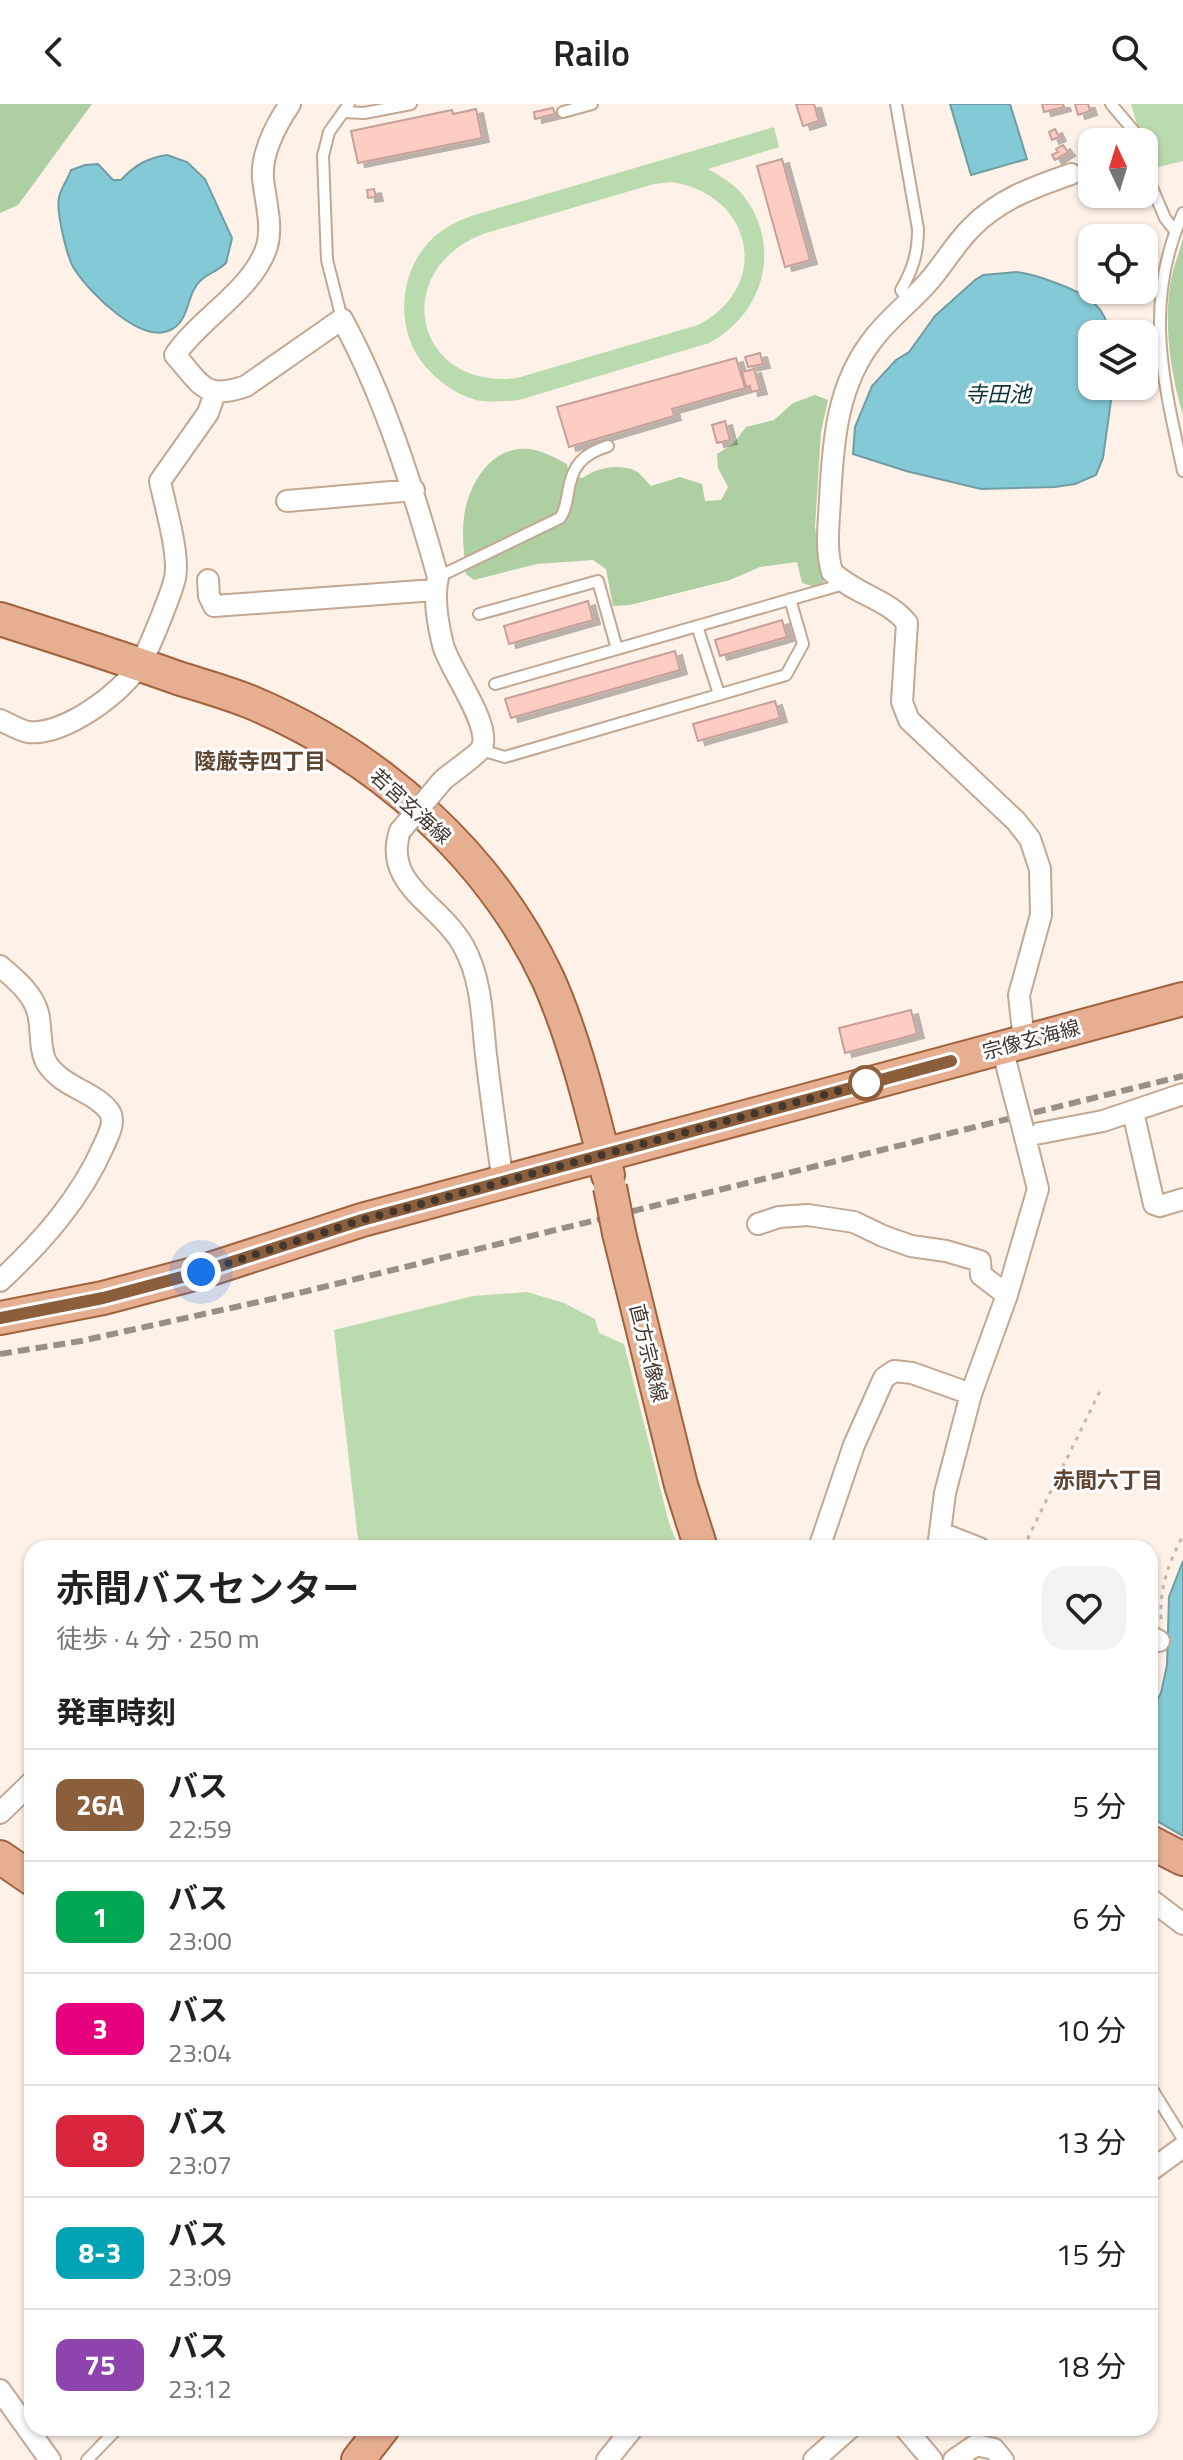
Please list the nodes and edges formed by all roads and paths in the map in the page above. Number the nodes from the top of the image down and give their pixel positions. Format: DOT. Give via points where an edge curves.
graph roads {
  1 [pos="290,104"];
  2 [pos="411,104"];
  3 [pos="592,104"];
  4 [pos="896,104"];
  5 [pos="1111,104"];
  6 [pos="346,108"];
  7 [pos="563,112"];
  8 [pos="1131,128"];
  9 [pos="1071,174"];
  10 [pos="1158,202"];
  11 [pos="1183,213"];
  12 [pos="1175,231"];
  13 [pos="909,302"];
  14 [pos="342,319"];
  15 [pos="215,393"];
  16 [pos="1179,435"];
  17 [pos="608,446"];
  18 [pos="1183,471"];
  19 [pos="414,490"];
  20 [pos="287,501"];
  21 [pos="208,580"];
  22 [pos="436,584"];
  23 [pos="844,584"];
  24 [pos="790,599"];
  25 [pos="479,614"];
  26 [pos="0,619"];
  27 [pos="697,626"];
  28 [pos="617,649"];
  29 [pos="140,664"];
  30 [pos="495,684"];
  31 [pos="719,694"];
  32 [pos="0,720"];
  33 [pos="481,750"];
  34 [pos="0,966"];
  35 [pos="1183,999"];
  36 [pos="1013,1044"];
  37 [pos="1183,1094"];
  38 [pos="1133,1112"];
  39 [pos="1024,1132"];
  40 [pos="607,1172"];
  41 [pos="503,1183"];
  42 [pos="1183,1199"];
  43 [pos="758,1224"];
  44 [pos="0,1281"];
  45 [pos="1007,1295"];
  46 [pos="0,1318"];
  47 [pos="1100,1391"];
  48 [pos="971,1394"];
  49 [pos="1183,1535"];
  50 [pos="698,1540"];
  51 [pos="822,1540"];
  52 [pos="940,1540"];
  53 [pos="1027,1540"];
  54 [pos="1158,1613"];
  55 [pos="24,1790"];
  56 [pos="0,1813"];
  57 [pos="1158,1846"];
  58 [pos="0,1857"];
  59 [pos="1183,1859"];
  60 [pos="24,1874"];
  61 [pos="1158,1905"];
  62 [pos="1183,1924"];
  63 [pos="1158,2099"];
  64 [pos="1183,2139"];
  65 [pos="1183,2147"];
  66 [pos="1158,2165"];
  67 [pos="0,2390"];
  68 [pos="24,2424"];
  69 [pos="33,2436"];
  70 [pos="110,2436"];
  71 [pos="377,2436"];
  72 [pos="626,2436"];
  73 [pos="841,2436"];
  74 [pos="912,2436"];
  75 [pos="50,2460"];
  76 [pos="87,2460"];
  77 [pos="358,2460"];
  78 [pos="607,2460"];
  79 [pos="814,2460"];
  80 [pos="932,2460"];
  81 [pos="954,2460"];
  82 [pos="1003,2460"];
  1 -- 15 [label="street" via="270,141 262,174 268,221 259,264 175,355"];
  2 -- 6 [label="lane" via="364,113"];
  3 -- 7 [label="lane"];
  4 -- 13 [label="lane" via="918,229 913,270 901,290"];
  5 -- 8 [label="lane"];
  6 -- 14 [label="lane" via="329,132 323,156 327,260"];
  9 -- 13 [label="street" via="1010,196 973,226"];
  10 -- 12 [label="lane"];
  11 -- 12 [label="lane"];
  12 -- 16 [label="lane" via="1163,272 1159,324"];
  13 -- 23 [label="street" via="858,359 835,425 828,560"];
  14 -- 15 [label="street" via="246,386"];
  14 -- 19 [label="street" via="364,359"];
  15 -- 29 [label="street" via="208,413 160,481 175,579"];
  16 -- 18 [label="lane"];
  17 -- 22 [label="lane" via="587,453 578,465 560,518"];
  19 -- 20 [label="street"];
  19 -- 22 [label="street"];
  21 -- 22 [label="street" via="214,606"];
  22 -- 33 [label="street" via="444,648 479,723"];
  23 -- 24 [label="lane"];
  23 -- 36 [label="street" via="897,610 907,623 902,702 909,720 1030,839 1040,869 1041,915 1019,995"];
  24 -- 27 [label="lane"];
  24 -- 31 [label="lane" via="803,644 786,675"];
  25 -- 28 [label="lane" via="598,581"];
  26 -- 29 [label="main road, 若宮玄海線"];
  27 -- 28 [label="lane"];
  27 -- 31 [label="lane"];
  28 -- 30 [label="lane"];
  29 -- 32 [label="street" via="75,722 27,732"];
  29 -- 40 [label="main road, 若宮玄海線" via="252,703 309,730 402,792 445,833 519,924 548,979"];
  31 -- 33 [label="lane" via="505,757"];
  33 -- 41 [label="street, bridge" via="443,780 400,831 395,846 405,882 456,931 474,967"];
  34 -- 44 [label="street" via="33,1001 44,1059 69,1085 100,1102 111,1113 112,1124 77,1195"];
  35 -- 36 [label="main road, 宗像玄海線"];
  36 -- 39 [label="street, bridge" via="1012,1087"];
  36 -- 40 [label="main road, 宗像玄海線"];
  37 -- 38 [label="street"];
  38 -- 39 [label="street"];
  38 -- 42 [label="street" via="1154,1204"];
  39 -- 45 [label="street" via="1038,1189"];
  40 -- 41 [label="main road, 宗像玄海線"];
  40 -- 50 [label="main road, 直方宗像線, bridge"];
  41 -- 46 [label="main road, 宗像玄海線" via="362,1220 201,1272"];
  43 -- 45 [label="street" via="808,1215 854,1222 911,1246 980,1261 981,1275"];
  45 -- 48 [label="street"];
  47 -- 53 [label="path"];
  48 -- 51 [label="street" via="912,1373 894,1371 884,1378"];
  48 -- 52 [label="street" via="945,1493"];
  49 -- 54 [label="path" via="1164,1576"];
  55 -- 56 [label="street"];
  57 -- 59 [label="main road"];
  58 -- 60 [label="main road"];
  61 -- 62 [label="street"];
  63 -- 64 [label="lane"];
  65 -- 66 [label="street"];
  67 -- 68 [label="street"];
  69 -- 75 [label="street"];
  70 -- 76 [label="lane"];
  71 -- 77 [label="main road"];
  72 -- 78 [label="street"];
  73 -- 79 [label="street"];
  74 -- 80 [label="street"];
  81 -- 82 [label="street" via="976,2445 994,2449"];
}
